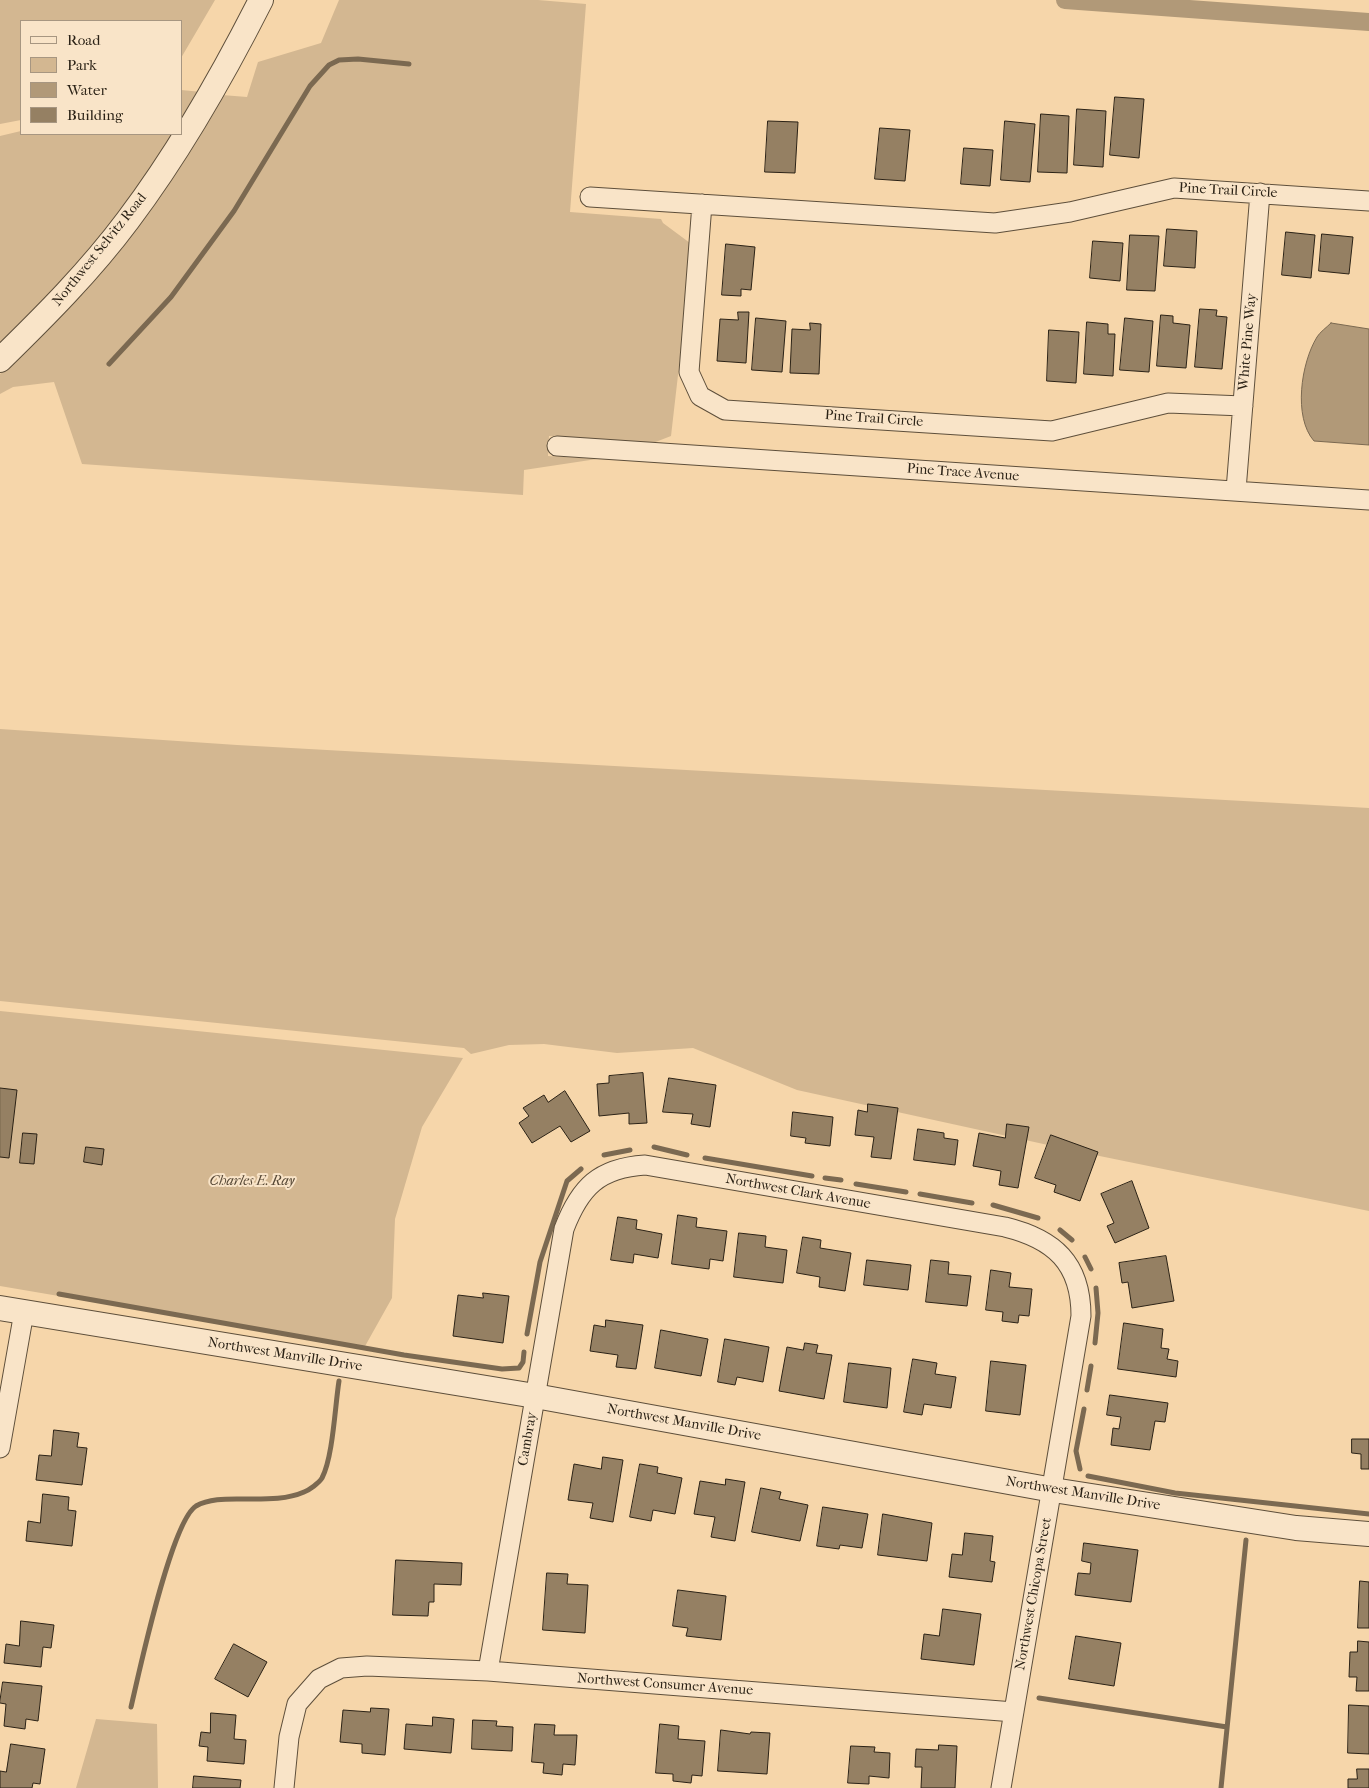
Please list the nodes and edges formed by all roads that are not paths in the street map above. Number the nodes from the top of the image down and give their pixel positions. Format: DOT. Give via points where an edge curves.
graph roads {
  1 [pos="261,0"];
  2 [pos="1260,193"];
  3 [pos="590,197"];
  4 [pos="1369,201"];
  5 [pos="702,204"];
  6 [pos="0,360"];
  7 [pos="1243,406"];
  8 [pos="557,446"];
  9 [pos="1236,490"];
  10 [pos="1369,500"];
  11 [pos="572,1208"];
  12 [pos="1038,1238"];
  13 [pos="0,1308"];
  14 [pos="24,1312"];
  15 [pos="535,1396"];
  16 [pos="0,1448"];
  17 [pos="1053,1490"];
  18 [pos="1369,1534"];
  19 [pos="488,1671"];
  20 [pos="1014,1712"];
  21 [pos="284,1788"];
  22 [pos="1001,1788"];
  1 -- 6 [label="street, Northwest Selvitz Road" via="220,80 172,158 127,222 52,309"];
  2 -- 4 [label="street, Pine Trail Circle"];
  2 -- 5 [label="street, Pine Trail Circle" via="1174,188 1070,212 995,223"];
  2 -- 7 [label="street, White Pine Way"];
  3 -- 5 [label="street, Pine Trail Circle"];
  5 -- 7 [label="street, Pine Trail Circle" via="689,372 700,396 725,410 1052,431 1168,403"];
  7 -- 9 [label="street, White Pine Way"];
  8 -- 9 [label="street, Pine Trace Avenue"];
  9 -- 10 [label="street, Pine Trace Avenue"];
  11 -- 12 [label="street, Northwest Clark Avenue" via="581,1194 604,1174 629,1166 646,1165 1005,1227"];
  11 -- 15 [label="street, Cambray" via="564,1229"];
  12 -- 17 [label="street, Northwest Chicopa Street" via="1051,1245 1067,1262 1076,1282 1081,1306"];
  13 -- 14 [label="street, Northwest Manville Drive"];
  14 -- 15 [label="street, Northwest Manville Drive"];
  14 -- 16 [label="street"];
  15 -- 17 [label="street, Northwest Manville Drive"];
  15 -- 19 [label="street, Cambray"];
  17 -- 18 [label="street, Northwest Manville Drive" via="1296,1528"];
  17 -- 20 [label="street, Northwest Chicopa Street"];
  19 -- 20 [label="street, Northwest Consumer Avenue"];
  19 -- 21 [label="street, Northwest Consumer Avenue" via="367,1666 341,1668 319,1679 297,1704 289,1737"];
  20 -- 22 [label="street, Northwest Chicopa Street"];
}
